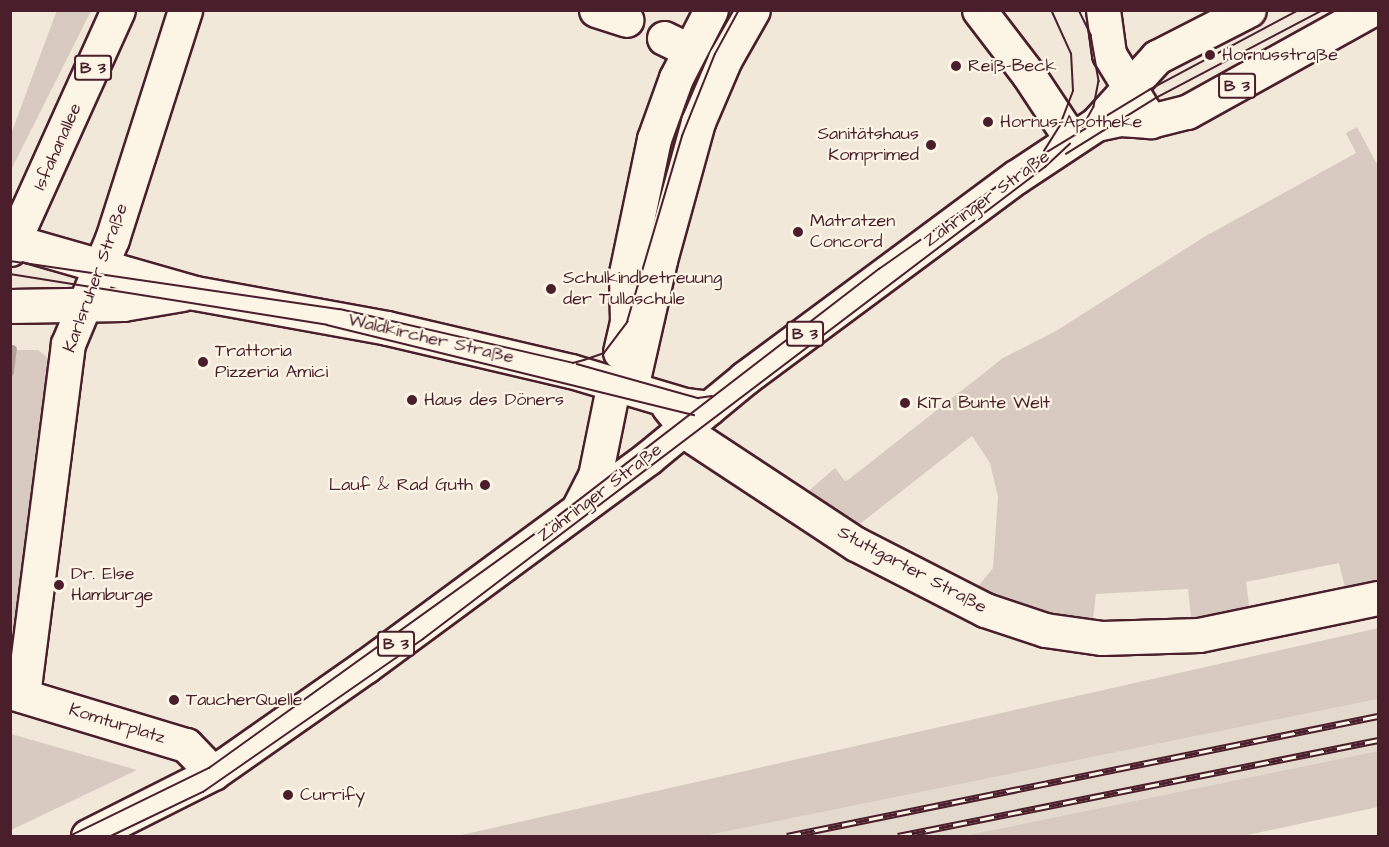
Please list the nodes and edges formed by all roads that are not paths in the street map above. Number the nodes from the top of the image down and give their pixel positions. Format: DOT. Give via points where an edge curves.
graph roads {
  1 [pos="118,10"];
  2 [pos="185,10"];
  3 [pos="711,10"];
  4 [pos="753,10"];
  5 [pos="979,10"];
  6 [pos="1103,10"];
  7 [pos="1249,10"];
  8 [pos="1371,10"];
  9 [pos="1127,88"];
  10 [pos="1150,121"];
  11 [pos="1083,132"];
  12 [pos="12,243"];
  13 [pos="102,264"];
  14 [pos="195,293"];
  15 [pos="84,305"];
  16 [pos="10,306"];
  17 [pos="623,385"];
  18 [pos="664,398"];
  19 [pos="709,408"];
  20 [pos="685,428"];
  21 [pos="576,512"];
  22 [pos="1378,598"];
  23 [pos="17,694"];
  24 [pos="213,773"];
  25 [pos="88,837"];
  1 -- 12 [label="main road, Isfahanallee / B 3"];
  2 -- 13 [label="main road, Karlsruher Straße"];
  3 -- 17 [label="main road" via="677,44 654,139 626,273"];
  4 -- 17 [label="main road" via="724,59 698,122"];
  5 -- 11 [label="main road" via="1028,74"];
  6 -- 9 [label="main road" via="1109,54"];
  7 -- 9 [label="main road, Zähringer Straße" via="1157,57"];
  8 -- 10 [label="main road, Zähringer Straße / B 3" via="1187,112"];
  9 -- 10 [label="main road"];
  9 -- 11 [label="main road, Zähringer Straße"];
  10 -- 11 [label="main road, Zähringer Straße / B 3" via="1120,119"];
  11 -- 19 [label="main road, Zähringer Straße / B 3"];
  12 -- 13 [label="main road, Waldkircher Straße"];
  13 -- 14 [label="main road, Waldkircher Straße"];
  13 -- 15 [label="main road, Karlsruher Straße"];
  14 -- 15 [label="main road, Waldkircher Straße" via="152,296 123,304"];
  14 -- 17 [label="main road, Waldkircher Straße" via="387,328"];
  15 -- 16 [label="main road, Waldkircher Straße"];
  15 -- 23 [label="main road, Karlsruher Straße" via="68,344"];
  17 -- 18 [label="main road, Waldkircher Straße"];
  17 -- 21 [label="main road" via="595,476"];
  18 -- 19 [label="main road, Waldkircher Straße"];
  18 -- 20 [label="main road"];
  19 -- 20 [label="main road, Zähringer Straße / B 3"];
  20 -- 21 [label="main road, Zähringer Straße / B 3"];
  20 -- 22 [label="main road, Stuttgarter Straße" via="856,544 997,615 1045,630 1102,638 1199,634"];
  21 -- 24 [label="main road, Zähringer Straße / B 3"];
  23 -- 24 [label="main road, Komturplatz" via="186,745"];
  24 -- 25 [label="main road, Zähringer Straße / B 3"];
}
